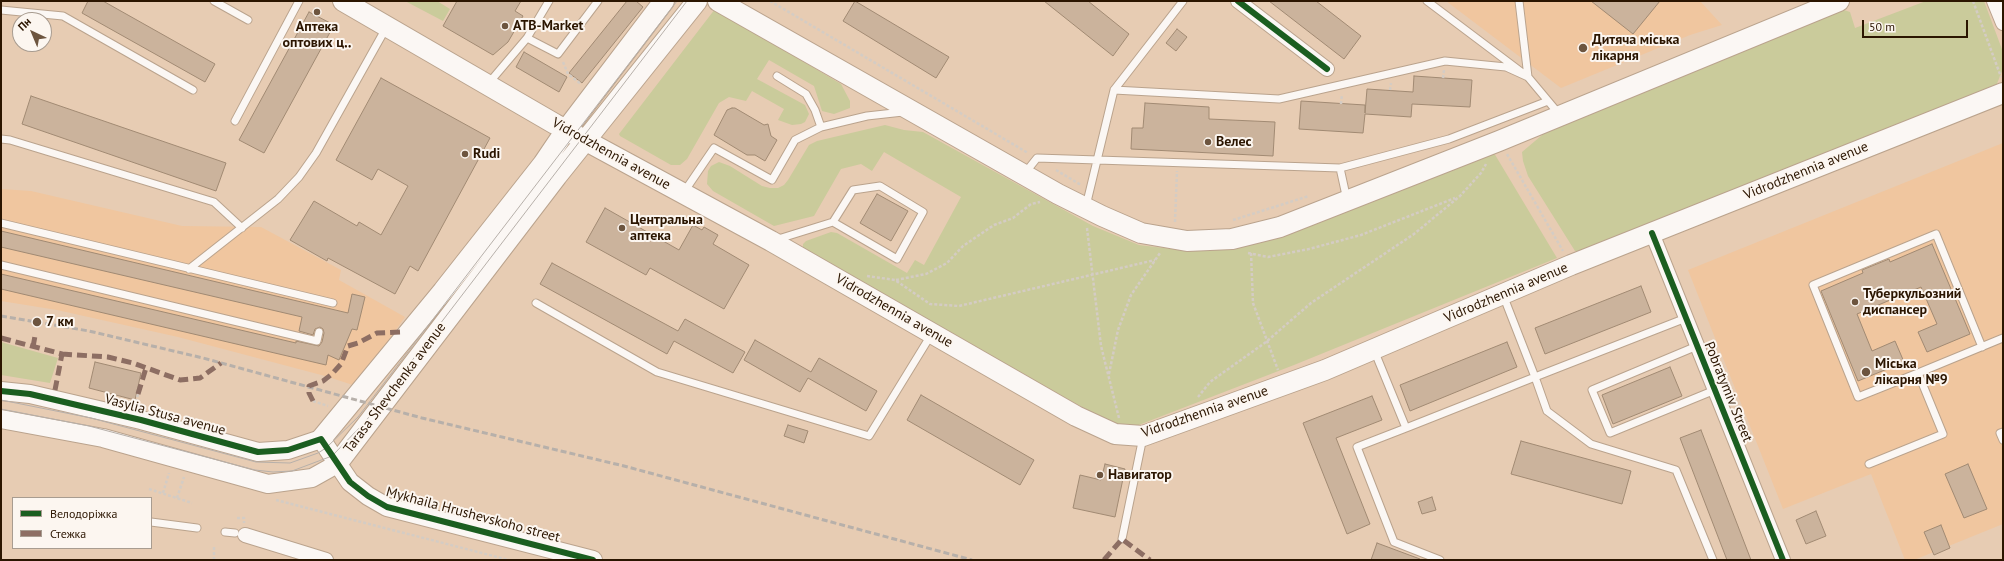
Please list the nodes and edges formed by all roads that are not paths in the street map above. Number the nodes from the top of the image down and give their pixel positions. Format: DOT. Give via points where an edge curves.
graph roads {
  1 [pos="214,1"];
  2 [pos="299,1"];
  3 [pos="343,1"];
  4 [pos="549,1"];
  5 [pos="598,1"];
  6 [pos="664,1"];
  7 [pos="697,1"];
  8 [pos="718,1"];
  9 [pos="1183,1"];
  10 [pos="1238,1"];
  11 [pos="1427,1"];
  12 [pos="1519,1"];
  13 [pos="1839,1"];
  14 [pos="1994,1"];
  15 [pos="1,10"];
  16 [pos="248,20"];
  17 [pos="2003,23"];
  18 [pos="387,26"];
  19 [pos="527,38"];
  20 [pos="1327,69"];
  21 [pos="777,76"];
  22 [pos="1528,77"];
  23 [pos="488,84"];
  24 [pos="193,90"];
  25 [pos="1114,90"];
  26 [pos="2003,93"];
  27 [pos="1554,108"];
  28 [pos="909,111"];
  29 [pos="235,121"];
  30 [pos="821,127"];
  31 [pos="566,130"];
  32 [pos="1,139"];
  33 [pos="586,140"];
  34 [pos="1097,159"];
  35 [pos="1340,168"];
  36 [pos="1024,175"];
  37 [pos="683,194"];
  38 [pos="1088,198"];
  39 [pos="1347,200"];
  40 [pos="833,222"];
  41 [pos="1,223"];
  42 [pos="242,228"];
  43 [pos="1652,233"];
  44 [pos="771,241"];
  45 [pos="1,266"];
  46 [pos="189,269"];
  47 [pos="1502,294"];
  48 [pos="333,303"];
  49 [pos="536,303"];
  50 [pos="1686,318"];
  51 [pos="319,332"];
  52 [pos="932,333"];
  53 [pos="2003,338"];
  54 [pos="1697,346"];
  55 [pos="1982,347"];
  56 [pos="1373,349"];
  57 [pos="1918,373"];
  58 [pos="1536,377"];
  59 [pos="1715,390"];
  60 [pos="1,391"];
  61 [pos="1,419"];
  62 [pos="1406,428"];
  63 [pos="2003,432"];
  64 [pos="1134,436"];
  65 [pos="321,439"];
  66 [pos="2003,440"];
  67 [pos="337,464"];
  68 [pos="1869,464"];
  69 [pos="152,522"];
  70 [pos="197,528"];
  71 [pos="225,532"];
  72 [pos="239,534"];
  73 [pos="1122,539"];
  74 [pos="323,559"];
  75 [pos="593,560"];
  76 [pos="1440,560"];
  77 [pos="1713,560"];
  78 [pos="1783,560"];
  1 -- 16 [label="lane"];
  2 -- 29 [label="lane"];
  3 -- 18 [label="main road, Vidrodzhennia avenue"];
  4 -- 19 [label="lane"];
  5 -- 19 [label="lane" via="558,54"];
  6 -- 31 [label="main road, Tarasa Shevchenka avenue"];
  7 -- 33 [label="main road, Tarasa Shevchenka avenue"];
  8 -- 28 [label="main road"];
  9 -- 25 [label="lane"];
  10 -- 20 [label="street"];
  11 -- 22 [label="lane"];
  12 -- 22 [label="lane"];
  13 -- 27 [label="main road"];
  14 -- 17 [label="street"];
  15 -- 24 [label="lane" via="63,16"];
  18 -- 23 [label="main road, Vidrodzhennia avenue"];
  18 -- 42 [label="lane" via="316,153 278,199"];
  19 -- 23 [label="lane"];
  21 -- 30 [label="lane" via="806,94"];
  22 -- 25 [label="lane" via="1506,67 1445,61 1279,99"];
  22 -- 27 [label="lane"];
  23 -- 31 [label="main road, Vidrodzhennia avenue"];
  25 -- 34 [label="lane"];
  26 -- 43 [label="main road, Vidrodzhennia avenue"];
  27 -- 35 [label="lane"];
  27 -- 39 [label="main road" via="1499,141"];
  28 -- 30 [label="lane" via="867,116"];
  28 -- 36 [label="main road"];
  30 -- 37 [label="lane" via="795,140 772,180 714,148"];
  31 -- 33 [label="main road, Vidrodzhennia avenue"];
  31 -- 65 [label="main road, Tarasa Shevchenka avenue" via="543,164 443,291"];
  32 -- 42 [label="lane" via="214,202"];
  33 -- 37 [label="main road, Vidrodzhennia avenue"];
  33 -- 67 [label="main road, Tarasa Shevchenka avenue"];
  34 -- 35 [label="lane"];
  34 -- 36 [label="lane" via="1037,158"];
  34 -- 38 [label="lane"];
  35 -- 39 [label="lane"];
  36 -- 38 [label="main road" via="1064,197"];
  37 -- 44 [label="main road, Vidrodzhennia avenue"];
  38 -- 39 [label="main road" via="1102,216 1141,233 1174,227 1187,241 1232,238 1280,227"];
  40 -- 40 [label="lane" via="853,190 880,186 923,212 897,259"];
  40 -- 44 [label="lane"];
  41 -- 46 [label="lane"];
  42 -- 46 [label="lane"];
  43 -- 47 [label="main road, Vidrodzhennia avenue"];
  43 -- 50 [label="street, Pobratymiv Street"];
  44 -- 52 [label="main road, Vidrodzhennia avenue"];
  45 -- 51 [label="lane" via="317,341"];
  46 -- 48 [label="lane"];
  47 -- 56 [label="main road, Vidrodzhennia avenue"];
  47 -- 58 [label="lane"];
  49 -- 52 [label="lane" via="657,372 869,436"];
  50 -- 54 [label="street, Pobratymiv Street"];
  50 -- 58 [label="lane"];
  52 -- 64 [label="main road, Vidrodzhennia avenue" via="1076,416 1115,434"];
  53 -- 55 [label="lane"];
  54 -- 59 [label="street, Pobratymiv Street"];
  54 -- 59 [label="lane" via="1592,390 1610,433"];
  55 -- 57 [label="lane"];
  55 -- 57 [label="lane" via="1936,234 1813,285 1858,397"];
  56 -- 62 [label="lane"];
  56 -- 64 [label="main road, Vidrodzhennia avenue" via="1284,385"];
  57 -- 68 [label="lane" via="1943,434"];
  58 -- 62 [label="lane"];
  58 -- 77 [label="lane" via="1547,411 1591,444 1676,470"];
  59 -- 78 [label="street, Pobratymiv Street"];
  60 -- 65 [label="street, Vasylia Stusa avenue" via="30,394 134,418 258,452 288,450"];
  61 -- 67 [label="street" via="103,438 268,484 312,478"];
  62 -- 76 [label="lane" via="1357,448 1394,542"];
  63 -- 66 [label="lane" via="2000,433"];
  64 -- 73 [label="lane"];
  65 -- 67 [label="street, Tarasa Shevchenka avenue"];
  67 -- 75 [label="street, Mykhaila Hrushevskoho street" via="350,482 387,507"];
  69 -- 70 [label="lane"];
  71 -- 72 [label="lane"];
  72 -- 74 [label="street"];
}
